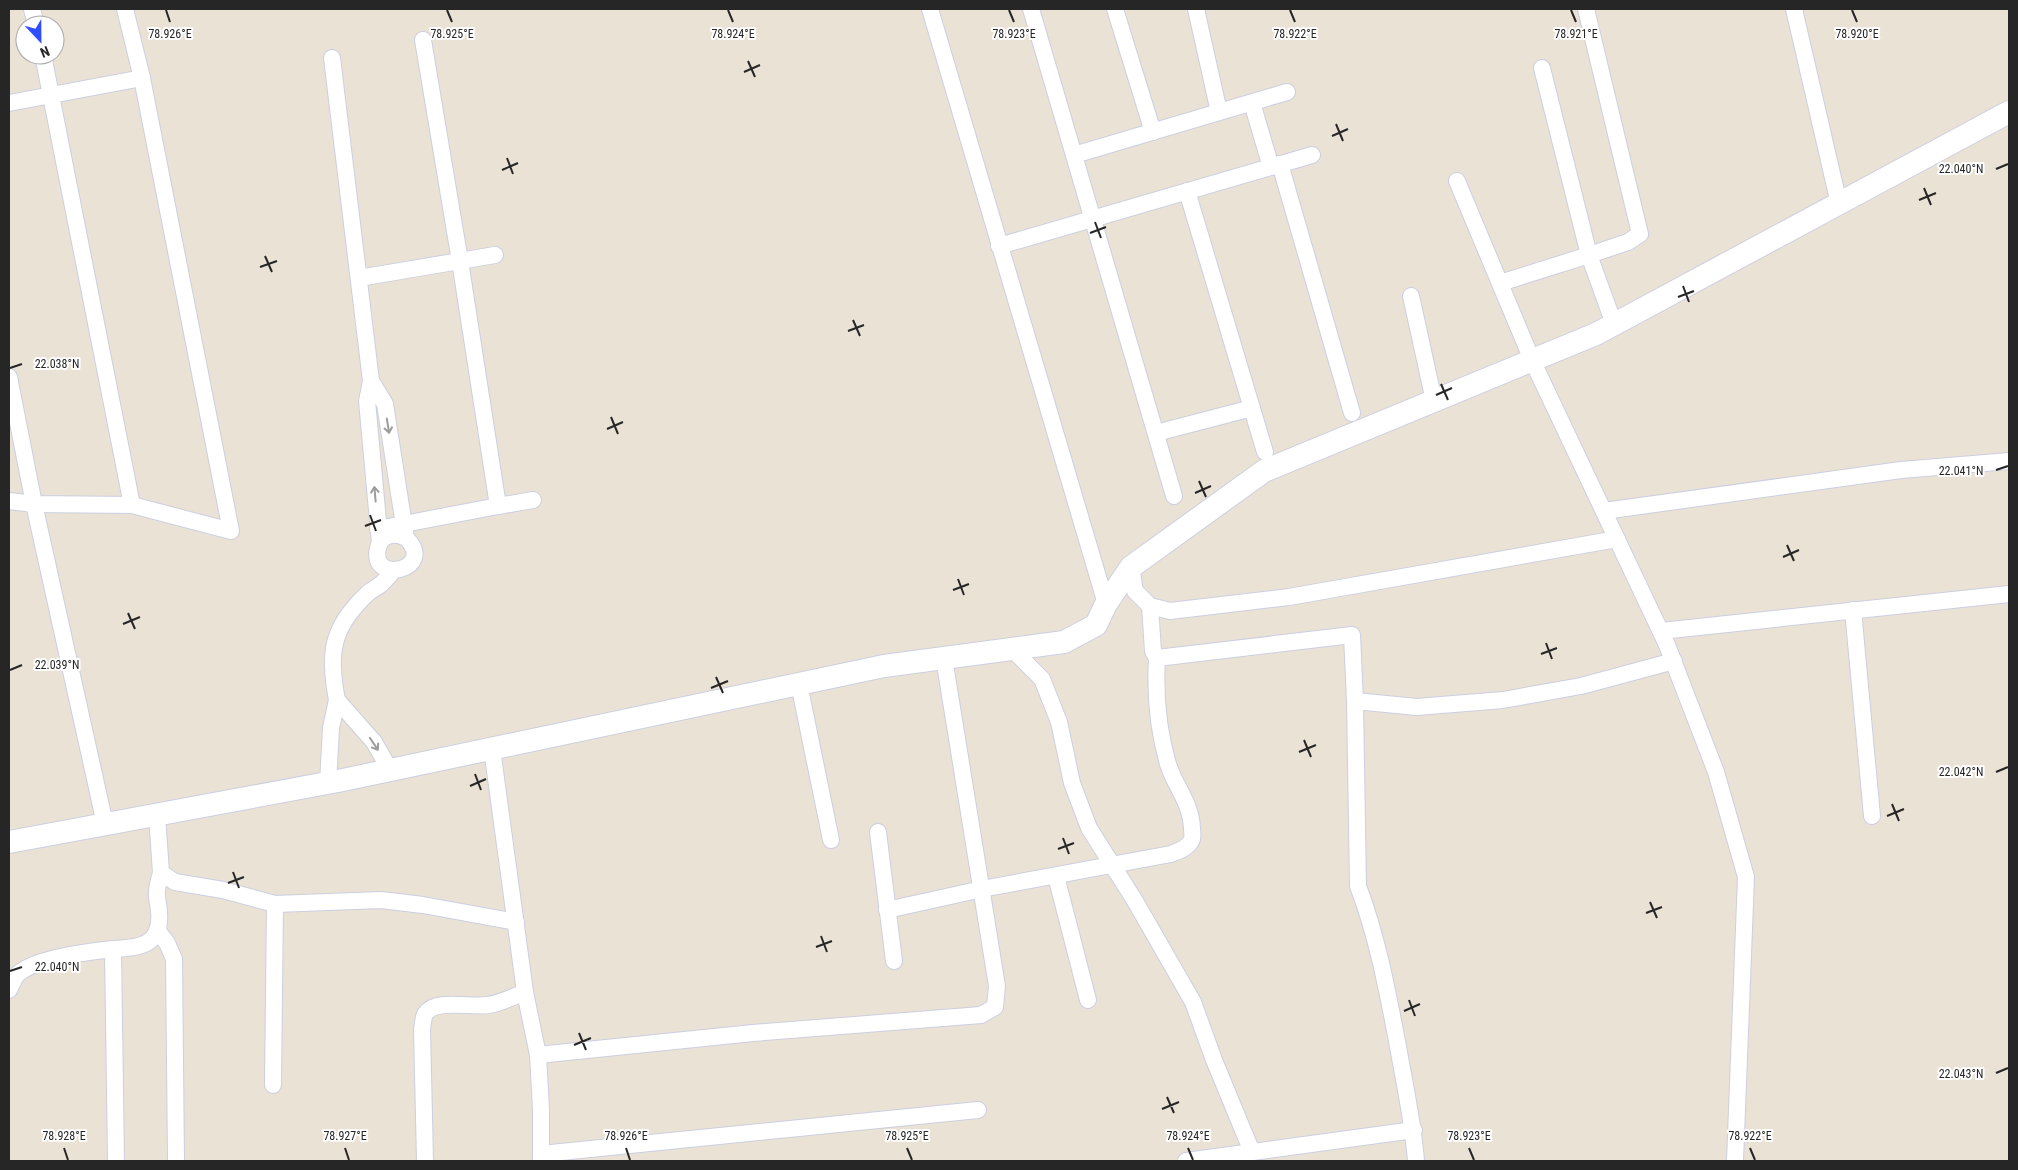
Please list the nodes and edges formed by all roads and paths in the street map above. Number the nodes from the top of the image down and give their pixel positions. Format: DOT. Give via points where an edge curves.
graph roads {
  1 [pos="125,9"];
  2 [pos="930,9"];
  3 [pos="1031,9"];
  4 [pos="1115,9"];
  5 [pos="1196,9"];
  6 [pos="1586,9"];
  7 [pos="1794,9"];
  8 [pos="423,40"];
  9 [pos="332,58"];
  10 [pos="45,65"];
  11 [pos="1542,68"];
  12 [pos="142,78"];
  13 [pos="1287,92"];
  14 [pos="52,95"];
  15 [pos="9,103"];
  16 [pos="1252,103"];
  17 [pos="1219,112"];
  18 [pos="2009,112"];
  19 [pos="1153,132"];
  20 [pos="1074,155"];
  21 [pos="1312,155"];
  22 [pos="1275,166"];
  23 [pos="1457,181"];
  24 [pos="1187,191"];
  25 [pos="1839,204"];
  26 [pos="1092,219"];
  27 [pos="999,246"];
  28 [pos="495,255"];
  29 [pos="1589,255"];
  30 [pos="460,261"];
  31 [pos="359,278"];
  32 [pos="1500,282"];
  33 [pos="1411,296"];
  34 [pos="1614,324"];
  35 [pos="1532,360"];
  36 [pos="9,377"];
  37 [pos="371,381"];
  38 [pos="1434,401"];
  39 [pos="1252,408"];
  40 [pos="1352,413"];
  41 [pos="1156,433"];
  42 [pos="1265,452"];
  43 [pos="2009,461"];
  44 [pos="1174,496"];
  45 [pos="533,500"];
  46 [pos="9,501"];
  47 [pos="34,504"];
  48 [pos="132,505"];
  49 [pos="498,506"];
  50 [pos="1604,511"];
  51 [pos="405,531"];
  52 [pos="379,536"];
  53 [pos="1617,539"];
  54 [pos="1131,567"];
  55 [pos="393,571"];
  56 [pos="2009,594"];
  57 [pos="1106,604"];
  58 [pos="1150,606"];
  59 [pos="1853,610"];
  60 [pos="1661,631"];
  61 [pos="1012,649"];
  62 [pos="944,658"];
  63 [pos="1157,658"];
  64 [pos="1674,661"];
  65 [pos="799,684"];
  66 [pos="337,700"];
  67 [pos="1356,701"];
  68 [pos="492,749"];
  69 [pos="390,770"];
  70 [pos="328,783"];
  71 [pos="157,815"];
  72 [pos="1872,816"];
  73 [pos="106,824"];
  74 [pos="878,832"];
  75 [pos="831,840"];
  76 [pos="9,842"];
  77 [pos="1113,865"];
  78 [pos="161,873"];
  79 [pos="1056,876"];
  80 [pos="982,889"];
  81 [pos="275,904"];
  82 [pos="887,910"];
  83 [pos="516,922"];
  84 [pos="157,930"];
  85 [pos="113,949"];
  86 [pos="894,961"];
  87 [pos="9,990"];
  88 [pos="525,992"];
  89 [pos="1088,1000"];
  90 [pos="538,1056"];
  91 [pos="273,1085"];
  92 [pos="978,1110"];
  93 [pos="1414,1130"];
  94 [pos="1252,1152"];
  95 [pos="541,1158"];
  96 [pos="116,1161"];
  97 [pos="176,1161"];
  98 [pos="425,1161"];
  99 [pos="1186,1161"];
  100 [pos="1416,1161"];
  101 [pos="1735,1161"];
  1 -- 12 [label="street"];
  2 -- 27 [label="street"];
  3 -- 20 [label="street"];
  4 -- 19 [label="street"];
  5 -- 17 [label="street"];
  6 -- 29 [label="street" via="1640,234 1628,242"];
  7 -- 25 [label="street"];
  8 -- 30 [label="street"];
  9 -- 31 [label="street"];
  10 -- 14 [label="street"];
  11 -- 29 [label="street"];
  12 -- 14 [label="street"];
  12 -- 48 [label="street" via="231,531"];
  13 -- 16 [label="street"];
  14 -- 15 [label="street"];
  14 -- 48 [label="street"];
  16 -- 17 [label="street"];
  16 -- 22 [label="street"];
  17 -- 19 [label="street"];
  18 -- 25 [label="street"];
  19 -- 20 [label="street"];
  20 -- 26 [label="street"];
  21 -- 22 [label="street"];
  22 -- 24 [label="street"];
  22 -- 40 [label="street"];
  23 -- 32 [label="street"];
  24 -- 26 [label="street"];
  24 -- 39 [label="street"];
  25 -- 34 [label="street"];
  26 -- 27 [label="street"];
  26 -- 41 [label="street"];
  27 -- 57 [label="street"];
  28 -- 30 [label="street"];
  29 -- 32 [label="street"];
  29 -- 34 [label="street"];
  30 -- 31 [label="street"];
  30 -- 49 [label="street"];
  31 -- 37 [label="street"];
  32 -- 35 [label="street"];
  33 -- 38 [label="street"];
  34 -- 35 [label="street"];
  35 -- 38 [label="street"];
  35 -- 50 [label="street"];
  36 -- 47 [label="street"];
  37 -- 51 [label="street, one-way" via="385,404"];
  52 -- 37 [label="street, one-way" via="367,401"];
  38 -- 54 [label="street" via="1264,471"];
  39 -- 41 [label="street"];
  39 -- 42 [label="street"];
  41 -- 44 [label="street"];
  43 -- 50 [label="street" via="1901,470"];
  45 -- 49 [label="street"];
  46 -- 47 [label="street"];
  47 -- 48 [label="street"];
  47 -- 73 [label="street"];
  49 -- 51 [label="street"];
  50 -- 53 [label="street"];
  51 -- 52 [label="street" via="384,538"];
  51 -- 55 [label="street" via="413,547 413,559 405,568"];
  52 -- 55 [label="street" via="379,561"];
  53 -- 58 [label="street" via="1232,605 1170,611"];
  53 -- 60 [label="street"];
  54 -- 57 [label="street"];
  54 -- 58 [label="street" via="1135,591"];
  55 -- 66 [label="street" via="346,617 333,643 331,672"];
  56 -- 59 [label="street"];
  57 -- 61 [label="street" via="1096,625 1064,642"];
  58 -- 63 [label="street" via="1153,651"];
  59 -- 60 [label="street"];
  59 -- 72 [label="street"];
  60 -- 64 [label="street"];
  61 -- 62 [label="street"];
  61 -- 77 [label="street" via="1042,679 1059,722 1072,783 1089,828"];
  62 -- 65 [label="street" via="884,666"];
  62 -- 80 [label="street"];
  63 -- 67 [label="street" via="1352,635"];
  63 -- 77 [label="street" via="1160,722 1168,764 1188,804 1192,839 1186,848 1170,854"];
  64 -- 67 [label="street" via="1581,686 1503,700 1417,708"];
  64 -- 101 [label="street" via="1716,772 1746,877"];
  65 -- 68 [label="street"];
  65 -- 75 [label="street"];
  66 -- 69 [label="street, one-way" via="374,742"];
  66 -- 70 [label="street" via="331,728"];
  67 -- 93 [label="street" via="1358,886 1385,977"];
  68 -- 69 [label="street"];
  68 -- 83 [label="street"];
  69 -- 70 [label="street"];
  70 -- 71 [label="street"];
  71 -- 73 [label="street"];
  71 -- 78 [label="street"];
  73 -- 76 [label="street"];
  74 -- 82 [label="street"];
  77 -- 79 [label="street"];
  77 -- 94 [label="street" via="1193,1002"];
  78 -- 81 [label="street" via="175,882 223,890"];
  78 -- 84 [label="street" via="156,895 160,913"];
  79 -- 80 [label="street"];
  79 -- 89 [label="street"];
  80 -- 82 [label="street"];
  80 -- 90 [label="street" via="997,986 995,1007 981,1015 753,1033"];
  81 -- 83 [label="street" via="382,900"];
  81 -- 91 [label="street"];
  82 -- 86 [label="street"];
  83 -- 88 [label="street"];
  84 -- 85 [label="street" via="148,944 131,949"];
  84 -- 97 [label="street" via="174,959"];
  85 -- 87 [label="street" via="44,962 18,974"];
  85 -- 96 [label="street"];
  88 -- 90 [label="street"];
  88 -- 98 [label="street" via="488,1005 446,1004 425,1014 422,1029"];
  90 -- 95 [label="street"];
  92 -- 95 [label="street"];
  93 -- 94 [label="street"];
  93 -- 100 [label="street"];
  94 -- 99 [label="street"];
}
